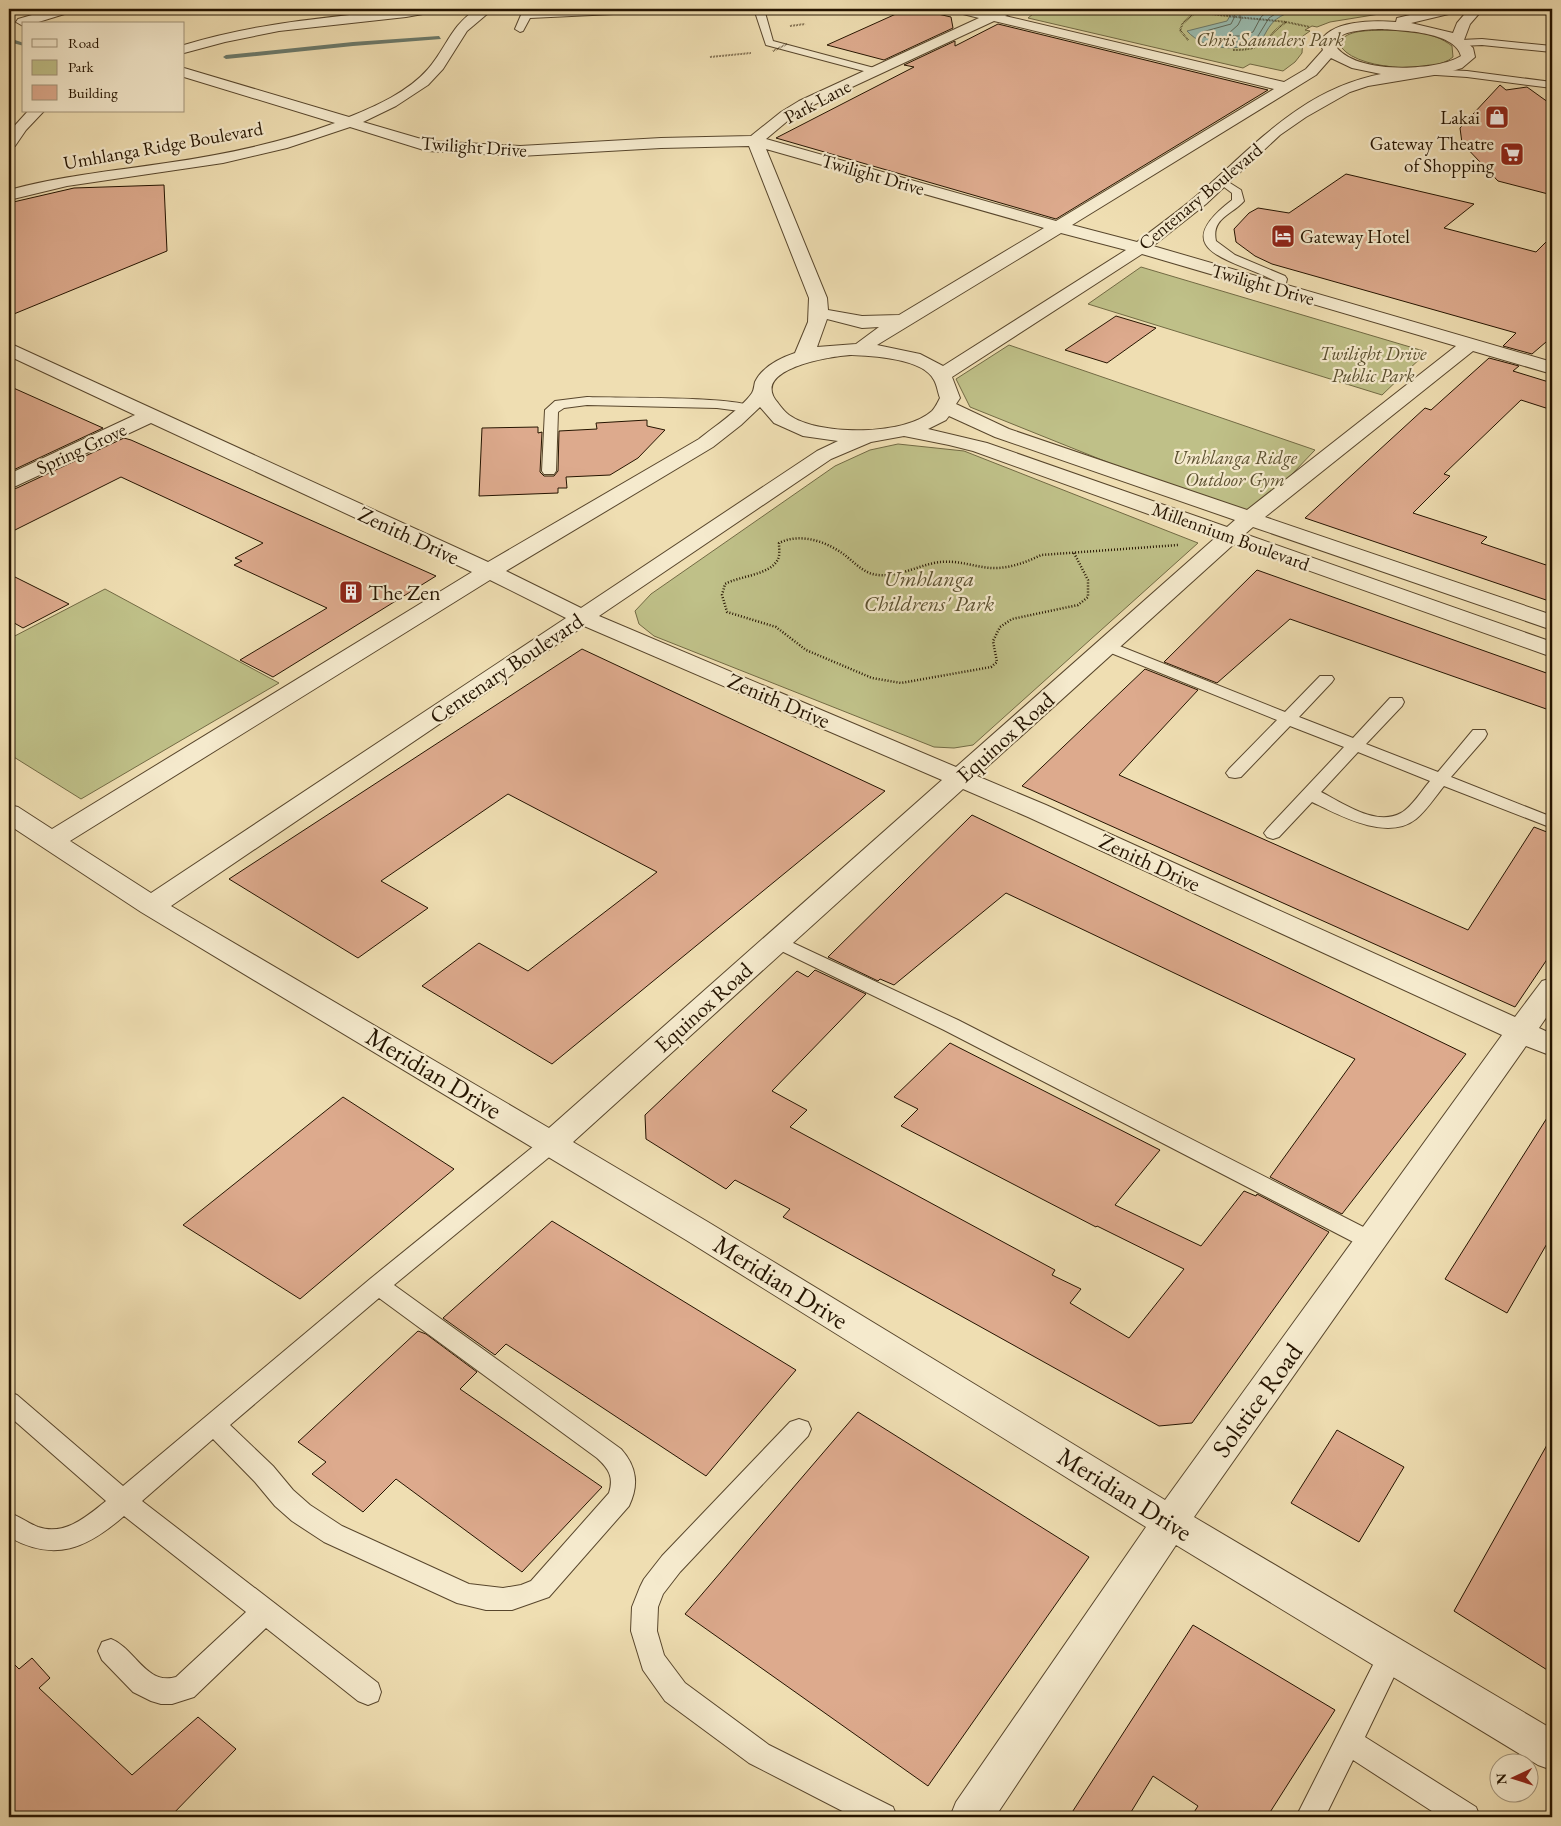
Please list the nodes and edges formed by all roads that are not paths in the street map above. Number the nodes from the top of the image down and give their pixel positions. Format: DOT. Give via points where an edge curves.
graph roads {
  1 [pos="66,9"];
  2 [pos="429,9"];
  3 [pos="486,9"];
  4 [pos="655,9"];
  5 [pos="759,9"];
  6 [pos="960,9"];
  7 [pos="1009,9"];
  8 [pos="1452,9"];
  9 [pos="1476,9"];
  10 [pos="994,16"];
  11 [pos="9,18"];
  12 [pos="22,22"];
  13 [pos="28,22"];
  14 [pos="1378,25"];
  15 [pos="520,29"];
  16 [pos="1459,42"];
  17 [pos="185,49"];
  18 [pos="1552,50"];
  19 [pos="1330,51"];
  20 [pos="875,71"];
  21 [pos="185,72"];
  22 [pos="1420,72"];
  23 [pos="1552,85"];
  24 [pos="1285,87"];
  25 [pos="36,112"];
  26 [pos="349,122"];
  27 [pos="755,141"];
  28 [pos="9,144"];
  29 [pos="1222,181"];
  30 [pos="9,195"];
  31 [pos="1059,227"];
  32 [pos="1140,248"];
  33 [pos="1280,289"];
  34 [pos="818,298"];
  35 [pos="831,316"];
  36 [pos="904,319"];
  37 [pos="1470,344"];
  38 [pos="9,348"];
  39 [pos="856,349"];
  40 [pos="803,356"];
  41 [pos="1552,368"];
  42 [pos="941,375"];
  43 [pos="754,401"];
  44 [pos="947,407"];
  45 [pos="152,415"];
  46 [pos="907,431"];
  47 [pos="865,437"];
  48 [pos="550,471"];
  49 [pos="9,482"];
  50 [pos="1240,528"];
  51 [pos="489,571"];
  52 [pos="582,617"];
  53 [pos="1552,623"];
  54 [pos="1107,646"];
  55 [pos="1552,650"];
  56 [pos="1326,679"];
  57 [pos="1396,702"];
  58 [pos="1286,719"];
  59 [pos="1479,734"];
  60 [pos="1356,746"];
  61 [pos="1235,773"];
  62 [pos="960,777"];
  63 [pos="1441,779"];
  64 [pos="1310,794"];
  65 [pos="9,813"];
  66 [pos="1552,823"];
  67 [pos="1273,833"];
  68 [pos="51,841"];
  69 [pos="151,906"];
  70 [pos="776,941"];
  71 [pos="1552,988"];
  72 [pos="1520,1031"];
  73 [pos="1552,1046"];
  74 [pos="552,1143"];
  75 [pos="1371,1241"];
  76 [pos="378,1286"];
  77 [pos="9,1402"];
  78 [pos="214,1424"];
  79 [pos="800,1429"];
  80 [pos="124,1501"];
  81 [pos="1170,1522"];
  82 [pos="9,1524"];
  83 [pos="265,1611"];
  84 [pos="111,1651"];
  85 [pos="1391,1656"];
  86 [pos="368,1692"];
  87 [pos="1349,1742"];
  88 [pos="1552,1751"];
  89 [pos="883,1817"];
  90 [pos="971,1817"];
  91 [pos="1310,1817"];
  92 [pos="1466,1817"];
  1 -- 13 [label="street"];
  2 -- 17 [label="street" via="284,25"];
  3 -- 26 [label="street, Umhlanga Ridge Boulevard" via="464,24 425,81 392,102"];
  4 -- 15 [label="lane" via="526,15"];
  5 -- 20 [label="lane" via="769,44"];
  6 -- 10 [label="street"];
  7 -- 10 [label="street, Park Lane"];
  8 -- 14 [label="street"];
  9 -- 16 [label="street" via="1464,23"];
  10 -- 20 [label="street, Park Lane"];
  10 -- 24 [label="street"];
  11 -- 12 [label="street"];
  14 -- 16 [label="street" via="1428,30"];
  14 -- 19 [label="street" via="1336,33 1328,40"];
  16 -- 18 [label="lane"];
  16 -- 22 [label="street" via="1469,52 1465,62"];
  19 -- 22 [label="street" via="1363,66"];
  19 -- 24 [label="street, Centenary Boulevard" via="1311,72"];
  20 -- 27 [label="street, Park Lane" via="798,108"];
  21 -- 26 [label="street, Twilight Drive"];
  22 -- 23 [label="lane" via="1463,73"];
  22 -- 29 [label="street, Centenary Boulevard" via="1364,82 1345,89 1276,132"];
  24 -- 31 [label="street, Centenary Boulevard"];
  25 -- 28 [label="street" via="20,127"];
  26 -- 27 [label="street, Twilight Drive" via="427,146 475,150"];
  26 -- 30 [label="street, Umhlanga Ridge Boulevard" via="287,143 228,157 61,182"];
  27 -- 31 [label="street, Twilight Drive"];
  27 -- 34 [label="street"];
  29 -- 32 [label="street, Centenary Boulevard"];
  29 -- 33 [label="lane" via="1237,192 1238,201 1214,220 1207,234 1209,241 1227,256 1274,274 1281,279"];
  31 -- 32 [label="street, Twilight Drive"];
  31 -- 36 [label="street, Centenary Boulevard"];
  32 -- 33 [label="street, Twilight Drive"];
  32 -- 42 [label="street, Centenary Boulevard"];
  33 -- 37 [label="street, Twilight Drive"];
  34 -- 35 [label="street"];
  34 -- 40 [label="street" via="820,314 817,328"];
  35 -- 36 [label="street" via="862,322"];
  35 -- 39 [label="street"];
  36 -- 39 [label="street, Centenary Boulevard"];
  37 -- 41 [label="street, Twilight Drive"];
  37 -- 50 [label="street, Equinox Road"];
  38 -- 45 [label="street, Zenith Drive"];
  39 -- 40 [label="street"];
  39 -- 42 [label="street" via="906,356 926,364"];
  40 -- 43 [label="street" via="780,366 766,379"];
  42 -- 44 [label="street" via="949,385 951,396"];
  43 -- 47 [label="street" via="805,430 834,436"];
  43 -- 48 [label="lane" via="587,401 560,404 552,410 550,421"];
  43 -- 51 [label="street" via="706,444"];
  44 -- 46 [label="street" via="932,421"];
  44 -- 50 [label="street, Millennium Boulevard" via="1002,433"];
  45 -- 49 [label="street, Spring Grove"];
  45 -- 51 [label="street, Zenith Drive"];
  46 -- 47 [label="street"];
  46 -- 50 [label="street, Millennium Boulevard" via="980,447"];
  47 -- 52 [label="street, Centenary Boulevard" via="824,455"];
  50 -- 53 [label="street, Millennium Boulevard"];
  50 -- 54 [label="street, Equinox Road"];
  50 -- 55 [label="street, Millennium Boulevard"];
  51 -- 52 [label="street, Zenith Drive"];
  51 -- 68 [label="street"];
  52 -- 62 [label="street, Zenith Drive"];
  52 -- 69 [label="street, Centenary Boulevard"];
  54 -- 58 [label="lane"];
  54 -- 62 [label="street, Equinox Road"];
  56 -- 58 [label="lane"];
  57 -- 60 [label="lane"];
  58 -- 60 [label="lane"];
  58 -- 61 [label="lane"];
  59 -- 63 [label="lane"];
  60 -- 63 [label="lane"];
  60 -- 64 [label="lane"];
  62 -- 70 [label="street, Equinox Road"];
  62 -- 72 [label="street, Zenith Drive"];
  63 -- 64 [label="lane" via="1410,816 1401,821 1372,822"];
  63 -- 66 [label="lane"];
  64 -- 67 [label="lane"];
  65 -- 68 [label="street, Meridian Drive"];
  68 -- 69 [label="street, Meridian Drive"];
  69 -- 74 [label="street, Meridian Drive"];
  70 -- 74 [label="street, Equinox Road"];
  70 -- 75 [label="lane" via="951,1026"];
  71 -- 72 [label="street, Solstice Road"];
  72 -- 73 [label="street, Zenith Drive"];
  72 -- 75 [label="street, Solstice Road"];
  74 -- 76 [label="lane"];
  74 -- 81 [label="street, Meridian Drive"];
  75 -- 81 [label="street, Solstice Road"];
  76 -- 78 [label="lane"];
  76 -- 78 [label="lane" via="619,1463 624,1474 620,1498 540,1589 510,1600 466,1595 333,1534 284,1498"];
  77 -- 80 [label="lane"];
  78 -- 80 [label="lane"];
  79 -- 89 [label="lane" via="737,1493 653,1587 645,1607 644,1631 652,1661 675,1692 695,1708 759,1754"];
  80 -- 82 [label="lane" via="74,1538 55,1541 38,1538"];
  80 -- 83 [label="lane"];
  81 -- 85 [label="street, Meridian Drive"];
  81 -- 90 [label="street, Solstice Road"];
  83 -- 84 [label="lane" via="184,1688 172,1693 158,1692 143,1684"];
  83 -- 86 [label="lane"];
  85 -- 87 [label="lane"];
  85 -- 88 [label="street, Meridian Drive"];
  87 -- 91 [label="lane"];
  87 -- 92 [label="lane"];
}
